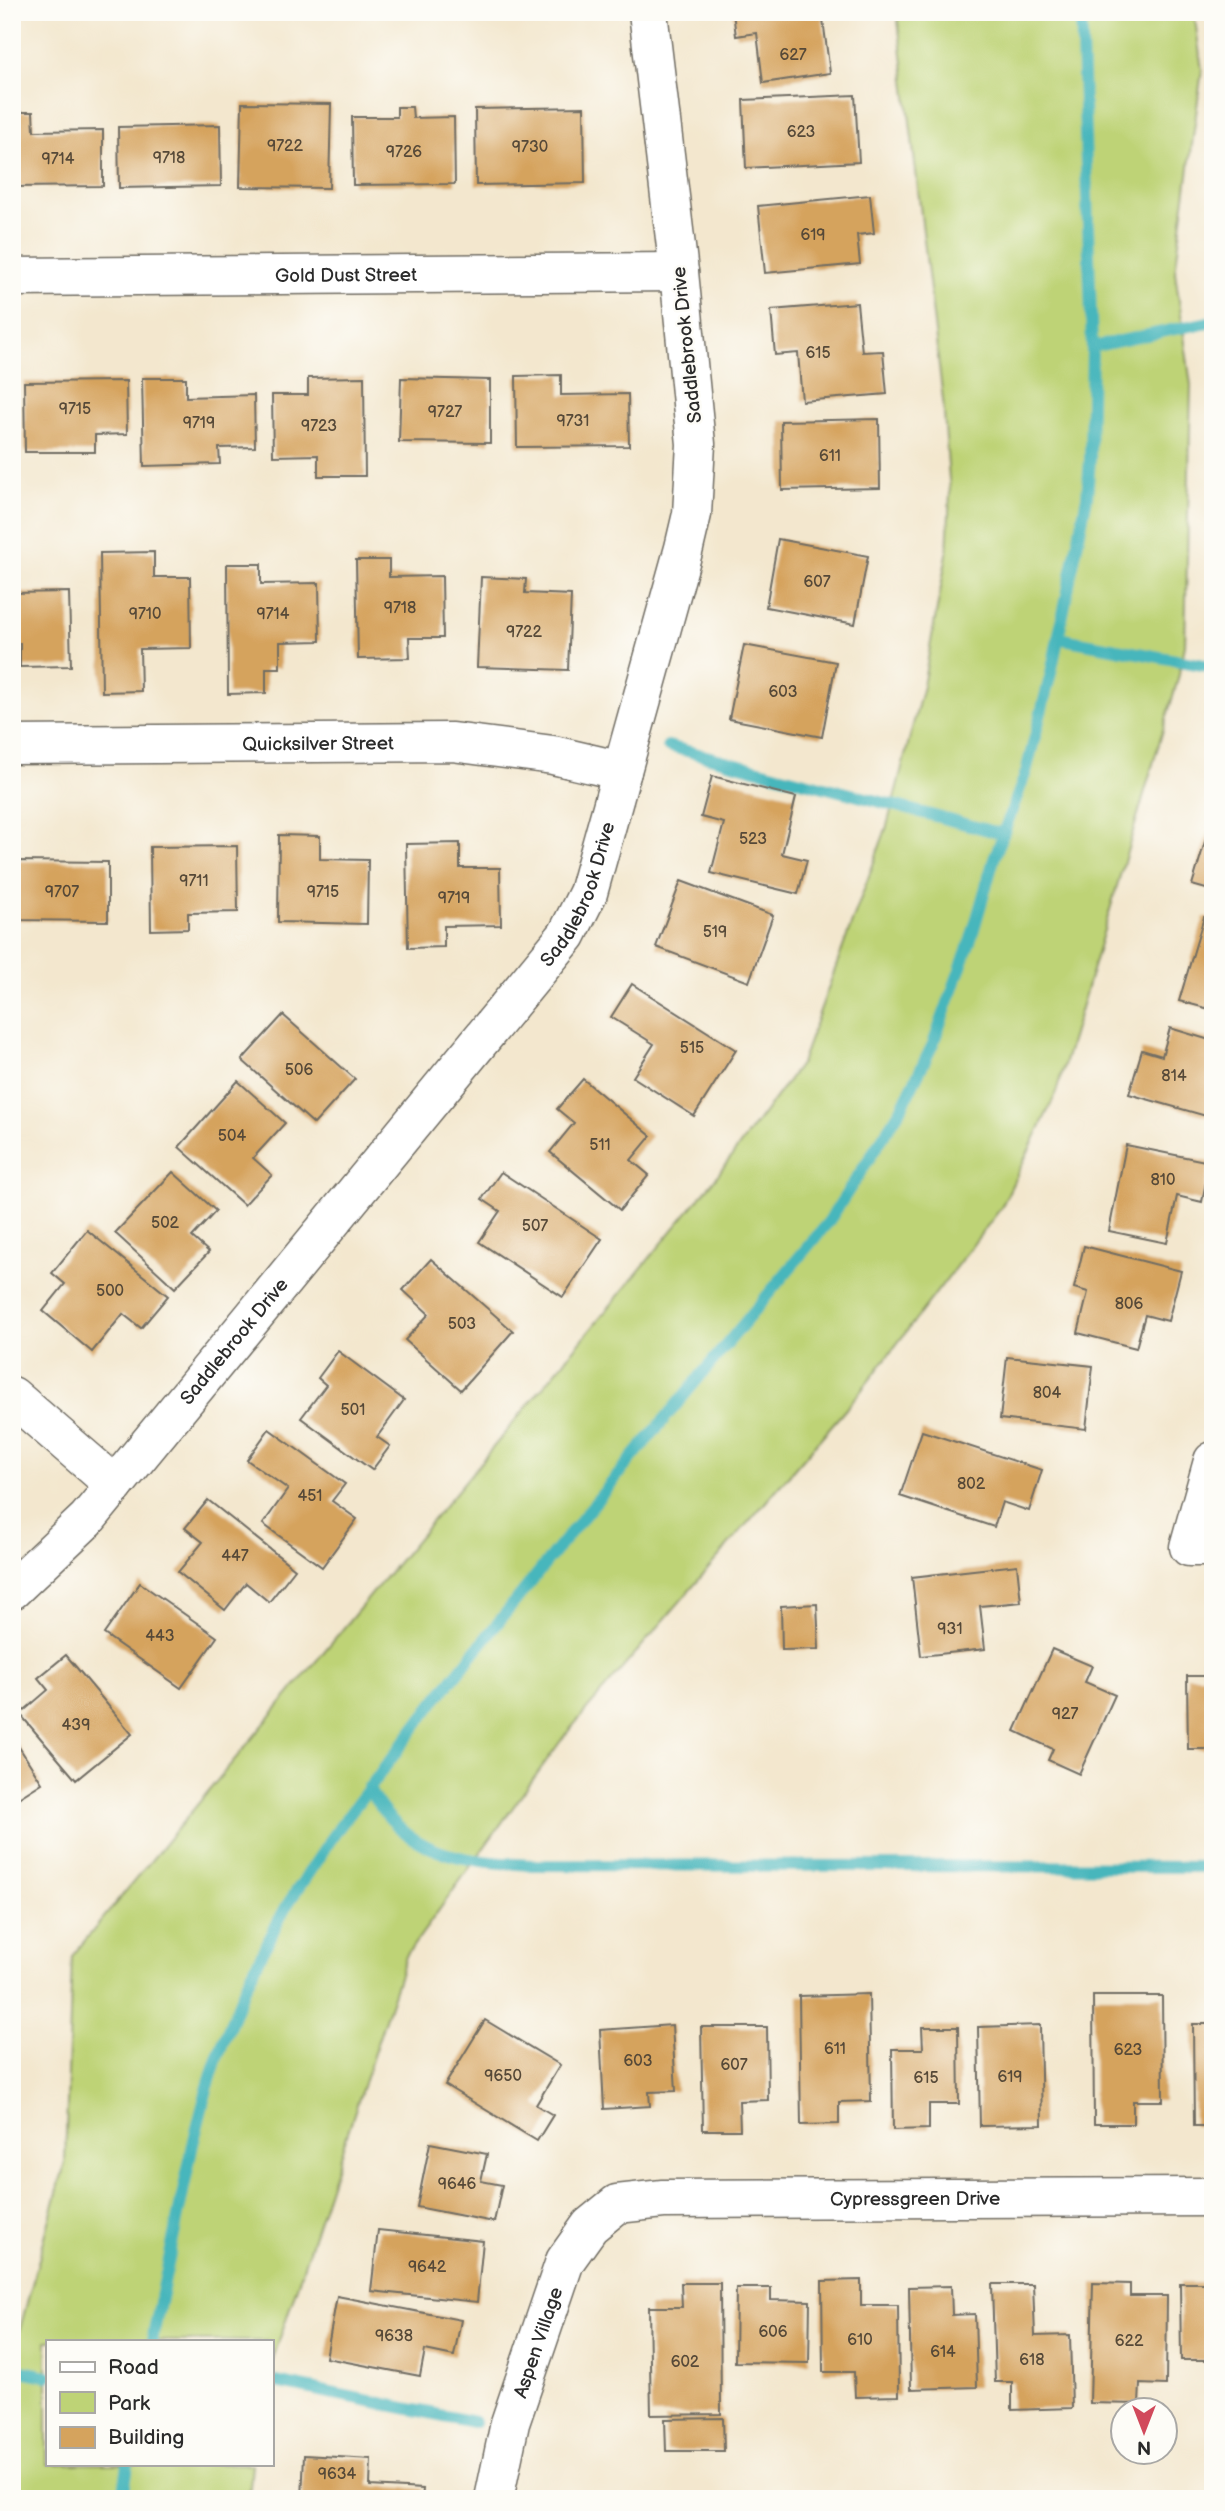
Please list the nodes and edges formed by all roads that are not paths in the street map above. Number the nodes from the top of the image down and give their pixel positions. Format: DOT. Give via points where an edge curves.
graph roads {
  1 [pos="648,12"];
  2 [pos="679,272"];
  3 [pos="12,277"];
  4 [pos="12,745"];
  5 [pos="622,771"];
  6 [pos="12,1396"];
  7 [pos="1213,1461"];
  8 [pos="115,1485"];
  9 [pos="1201,1547"];
  10 [pos="12,1590"];
  11 [pos="1213,2197"];
  12 [pos="617,2204"];
  13 [pos="494,2499"];
  1 -- 2 [label="street, Saddlebrook Drive"];
  2 -- 3 [label="street, Gold Dust Street"];
  2 -- 5 [label="street, Saddlebrook Drive" via="696,444 692,514"];
  4 -- 5 [label="street, Quicksilver Street" via="452,742 553,755"];
  5 -- 8 [label="street, Saddlebrook Drive" via="587,893 567,935"];
  6 -- 8 [label="street"];
  7 -- 9 [label="street"];
  8 -- 10 [label="street, Saddlebrook Drive" via="87,1519"];
  11 -- 12 [label="street, Cypressgreen Drive" via="677,2199"];
  12 -- 13 [label="street, Aspen Village" via="590,2226 565,2261 510,2423"];
}
